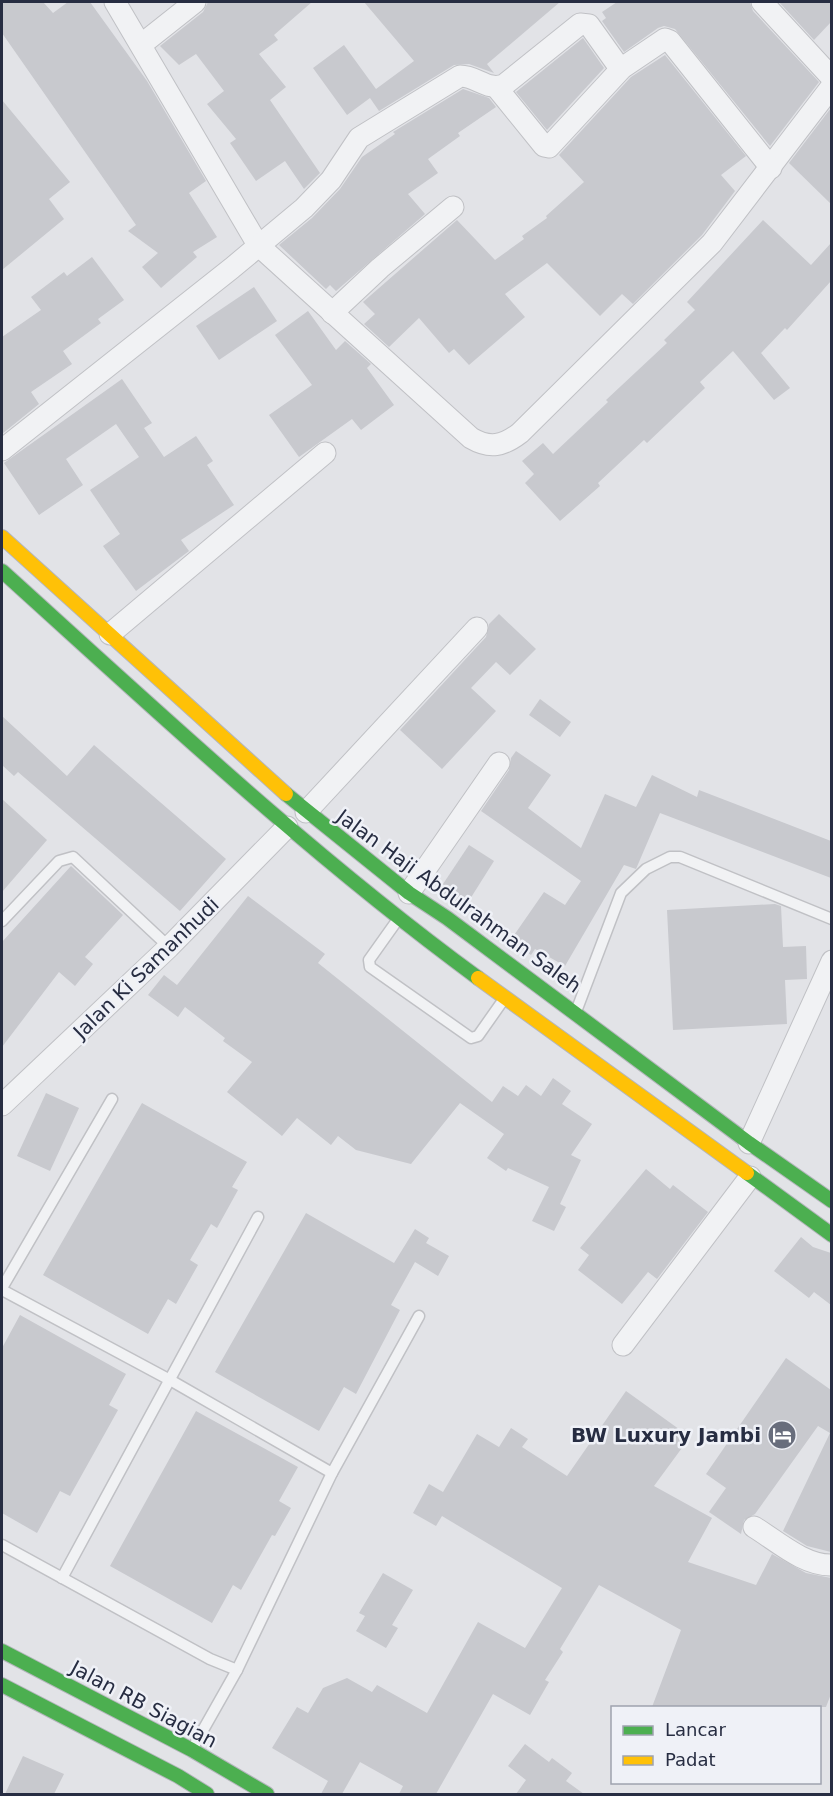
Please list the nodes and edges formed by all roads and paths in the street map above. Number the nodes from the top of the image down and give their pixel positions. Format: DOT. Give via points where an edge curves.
graph roads {
  1 [pos="115,2"];
  2 [pos="195,2"];
  3 [pos="762,2"];
  4 [pos="142,44"];
  5 [pos="622,68"];
  6 [pos="831,78"];
  7 [pos="831,86"];
  8 [pos="497,88"];
  9 [pos="771,168"];
  10 [pos="453,207"];
  11 [pos="258,245"];
  12 [pos="332,313"];
  13 [pos="2,450"];
  14 [pos="325,453"];
  15 [pos="2,537"];
  16 [pos="2,571"];
  17 [pos="477,628"];
  18 [pos="110,634"];
  19 [pos="500,763"];
  20 [pos="306,812"];
  21 [pos="287,826"];
  22 [pos="409,893"];
  23 [pos="398,918"];
  24 [pos="831,919"];
  25 [pos="2,921"];
  26 [pos="169,947"];
  27 [pos="831,961"];
  28 [pos="506,997"];
  29 [pos="576,1012"];
  30 [pos="676,1088"];
  31 [pos="112,1098"];
  32 [pos="2,1105"];
  33 [pos="662,1112"];
  34 [pos="749,1143"];
  35 [pos="750,1177"];
  36 [pos="831,1201"];
  37 [pos="258,1217"];
  38 [pos="831,1235"];
  39 [pos="2,1289"];
  40 [pos="419,1316"];
  41 [pos="623,1345"];
  42 [pos="170,1380"];
  43 [pos="332,1473"];
  44 [pos="754,1527"];
  45 [pos="2,1545"];
  46 [pos="831,1565"];
  47 [pos="63,1578"];
  48 [pos="2,1651"];
  49 [pos="237,1670"];
  50 [pos="2,1685"];
  51 [pos="185,1763"];
  52 [pos="207,1794"];
  53 [pos="267,1794"];
  1 -- 4 [label="street"];
  2 -- 4 [label="street"];
  3 -- 6 [label="street"];
  4 -- 11 [label="street"];
  5 -- 8 [label="street" via="585,23"];
  5 -- 8 [label="street" via="549,147 544,146"];
  5 -- 9 [label="street" via="665,39 670,41"];
  7 -- 9 [label="street"];
  8 -- 11 [label="street" via="460,76 359,138 331,180"];
  9 -- 12 [label="street" via="712,243 507,443 494,446 471,438"];
  10 -- 12 [label="street"];
  11 -- 12 [label="street"];
  11 -- 13 [label="street"];
  14 -- 18 [label="street"];
  15 -- 18 [label="highway, Jalan Haji Abdulrahman Saleh"];
  16 -- 21 [label="highway"];
  17 -- 20 [label="street"];
  18 -- 20 [label="highway, Jalan Haji Abdulrahman Saleh"];
  19 -- 22 [label="street"];
  20 -- 22 [label="highway, Jalan Haji Abdulrahman Saleh"];
  21 -- 23 [label="highway"];
  21 -- 26 [label="street, Jalan Ki Samanhudi"];
  22 -- 29 [label="highway, Jalan Haji Abdulrahman Saleh"];
  23 -- 28 [label="highway"];
  23 -- 28 [label="lane" via="369,960 370,967 474,1039"];
  24 -- 29 [label="lane" via="680,857 670,857 646,869 621,893"];
  25 -- 26 [label="lane" via="59,861 73,857"];
  26 -- 32 [label="street, Jalan Ki Samanhudi"];
  27 -- 34 [label="street"];
  28 -- 33 [label="highway"];
  29 -- 30 [label="highway, Jalan Haji Abdulrahman Saleh"];
  30 -- 33 [label="highway"];
  30 -- 34 [label="highway, Jalan Haji Abdulrahman Saleh"];
  31 -- 39 [label="lane"];
  33 -- 35 [label="highway"];
  34 -- 36 [label="highway, Jalan Haji Abdulrahman Saleh"];
  35 -- 38 [label="highway"];
  35 -- 41 [label="street"];
  37 -- 42 [label="lane"];
  39 -- 42 [label="lane"];
  40 -- 43 [label="lane"];
  42 -- 43 [label="lane"];
  42 -- 47 [label="lane"];
  43 -- 49 [label="lane"];
  44 -- 46 [label="street" via="804,1559"];
  45 -- 47 [label="lane"];
  47 -- 49 [label="lane"];
  48 -- 51 [label="highway, Jalan RB Siagian"];
  49 -- 51 [label="lane"];
  50 -- 51 [label="highway, Jalan RB Siagian"];
  51 -- 52 [label="highway, Jalan RB Siagian"];
  51 -- 53 [label="highway, Jalan RB Siagian"];
}
